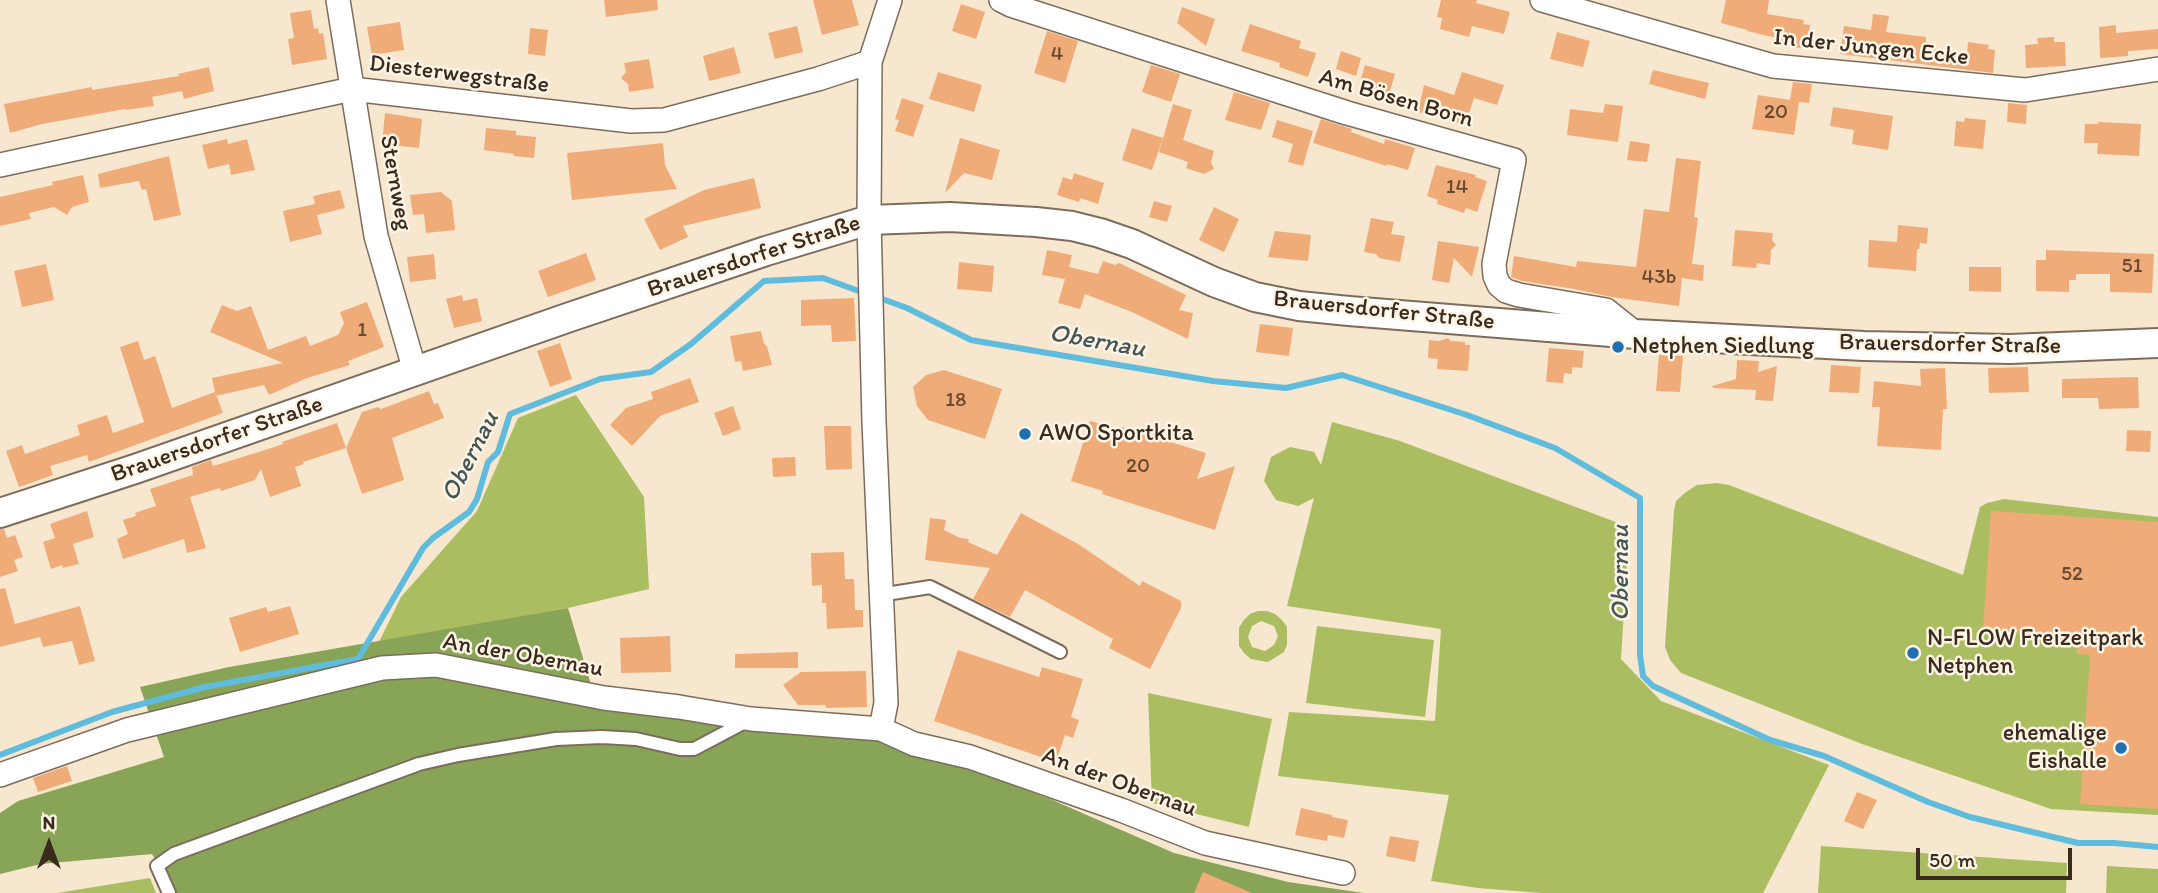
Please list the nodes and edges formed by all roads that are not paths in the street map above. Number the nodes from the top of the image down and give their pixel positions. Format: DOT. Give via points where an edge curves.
graph roads {
  1 [pos="338,0"];
  2 [pos="890,0"];
  3 [pos="1001,0"];
  4 [pos="1542,0"];
  5 [pos="870,62"];
  6 [pos="2158,69"];
  7 [pos="352,89"];
  8 [pos="0,165"];
  9 [pos="869,220"];
  10 [pos="1636,334"];
  11 [pos="2158,343"];
  12 [pos="415,371"];
  13 [pos="0,513"];
  14 [pos="880,595"];
  15 [pos="1060,652"];
  16 [pos="751,719"];
  17 [pos="881,729"];
  18 [pos="0,775"];
  19 [pos="1343,873"];
  20 [pos="169,893"];
  1 -- 7 [label="street, Sternweg"];
  2 -- 5 [label="street"];
  3 -- 10 [label="street, Am Bösen Born" via="1346,113 1514,160 1494,264 1499,285 1519,295 1606,310"];
  4 -- 6 [label="street, In der Jungen Ecke" via="1773,66 2025,90"];
  5 -- 7 [label="street, Diesterwegstraße" via="664,120 631,121"];
  5 -- 9 [label="street"];
  7 -- 8 [label="street, Diesterwegstraße"];
  7 -- 12 [label="street, Sternweg" via="376,236"];
  9 -- 10 [label="street, Brauersdorfer Straße" via="950,217 1072,226 1132,244 1245,293 1299,306"];
  9 -- 12 [label="street, Brauersdorfer Straße"];
  9 -- 14 [label="street"];
  10 -- 11 [label="street, Brauersdorfer Straße" via="1864,346"];
  12 -- 13 [label="street, Brauersdorfer Straße"];
  14 -- 15 [label="lane" via="930,587"];
  14 -- 17 [label="street" via="886,703"];
  16 -- 17 [label="street, An der Obernau"];
  16 -- 18 [label="street, An der Obernau" via="604,698 436,664 382,668 127,730"];
  16 -- 20 [label="lane" via="694,749 636,739 556,739 419,764 174,854 157,866"];
  17 -- 19 [label="street, An der Obernau" via="914,744 1046,783 1205,843"];
}
